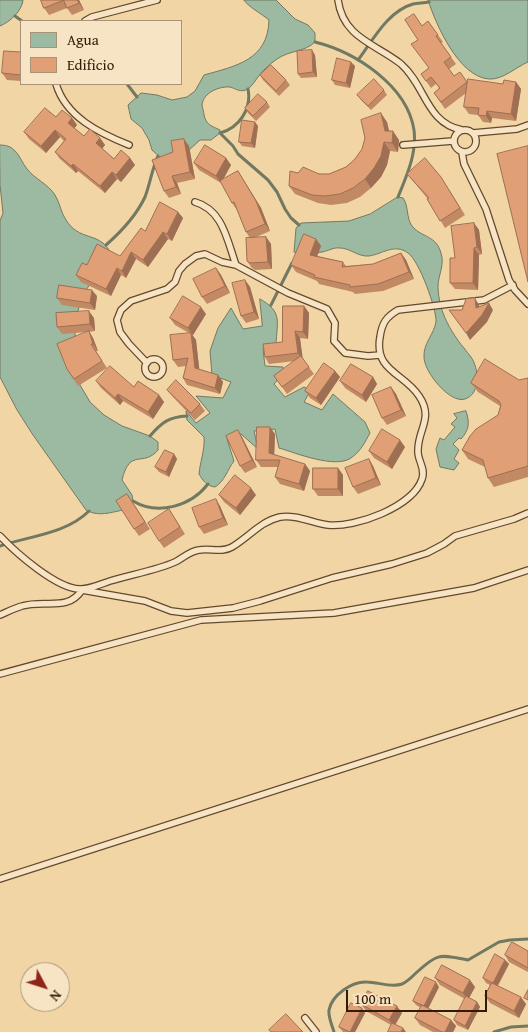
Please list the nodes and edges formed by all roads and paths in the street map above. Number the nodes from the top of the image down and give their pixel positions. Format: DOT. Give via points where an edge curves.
graph roads {
  1 [pos="157,0"];
  2 [pos="338,0"];
  3 [pos="87,20"];
  4 [pos="56,85"];
  5 [pos="528,125"];
  6 [pos="462,130"];
  7 [pos="473,133"];
  8 [pos="453,141"];
  9 [pos="129,145"];
  10 [pos="405,145"];
  11 [pos="462,152"];
  12 [pos="195,202"];
  13 [pos="236,265"];
  14 [pos="513,286"];
  15 [pos="528,304"];
  16 [pos="380,355"];
  17 [pos="147,363"];
  18 [pos="528,513"];
  19 [pos="2,538"];
  20 [pos="528,570"];
  21 [pos="82,590"];
  22 [pos="0,615"];
  23 [pos="0,674"];
  24 [pos="528,709"];
  25 [pos="0,879"];
  26 [pos="306,1018"];
  27 [pos="316,1032"];
  1 -- 3 [label="lane"];
  2 -- 6 [label="lane" via="338,7 352,30 401,65 423,93 436,117"];
  4 -- 9 [label="lane" via="68,108 82,120"];
  5 -- 7 [label="lane" via="512,130"];
  6 -- 7 [label="lane"];
  6 -- 8 [label="lane"];
  7 -- 11 [label="lane" via="475,147 469,152"];
  8 -- 10 [label="lane"];
  8 -- 11 [label="lane" via="456,149"];
  11 -- 14 [label="lane"];
  12 -- 13 [label="lane" via="214,213 222,225"];
  13 -- 16 [label="lane" via="285,292 327,309 335,323 334,341 345,353"];
  13 -- 17 [label="lane" via="204,254 196,256 185,264 167,289 131,300 117,320 120,332"];
  14 -- 15 [label="lane"];
  14 -- 16 [label="lane" via="484,300 398,310 383,323"];
  16 -- 21 [label="lane" via="392,373 419,396 426,414 417,452 424,470 422,480 405,500 378,516 344,525 283,516 272,519 224,550 190,552 175,562"];
  18 -- 21 [label="lane" via="456,536 427,553 233,608 186,613 145,601"];
  19 -- 21 [label="lane" via="51,579"];
  20 -- 23 [label="lane" via="474,588 334,613 200,620"];
  21 -- 22 [label="lane" via="69,602 23,605"];
  24 -- 25 [label="lane"];
  26 -- 27 [label="lane"];
}
